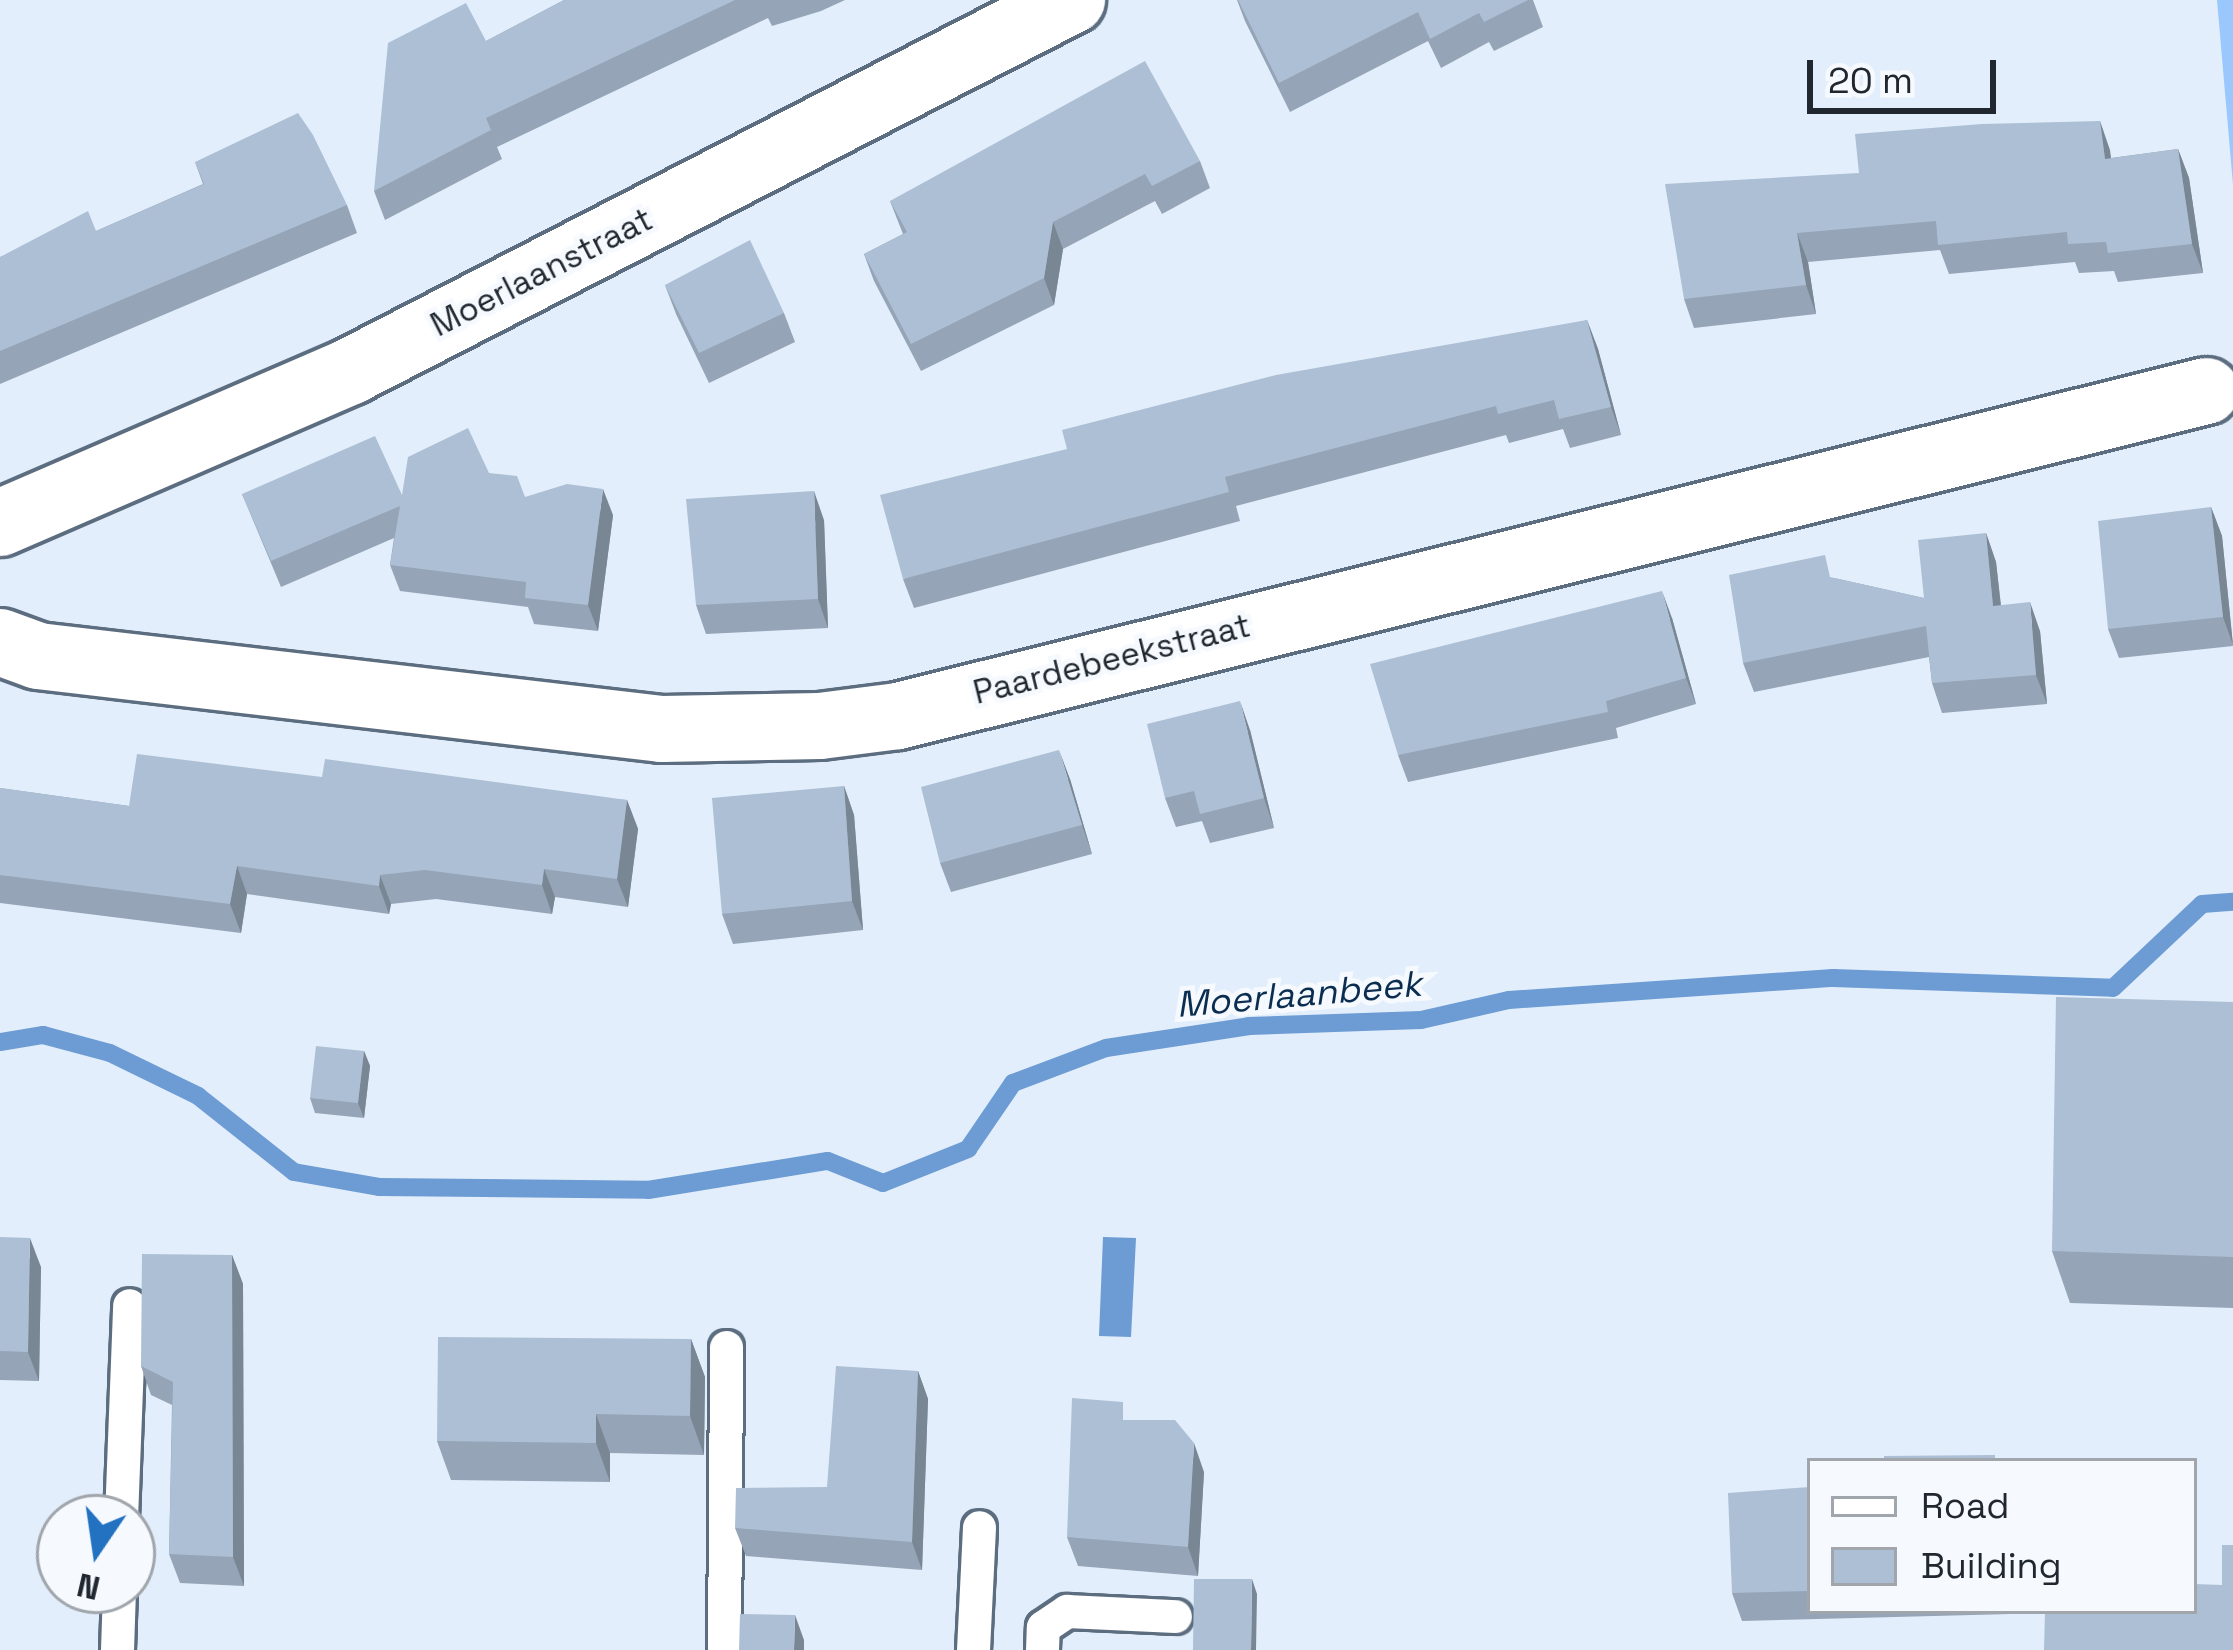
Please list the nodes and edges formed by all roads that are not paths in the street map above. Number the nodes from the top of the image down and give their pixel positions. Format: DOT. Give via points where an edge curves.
graph roads {
  1 [pos="1072,0"];
  2 [pos="2206,391"];
  3 [pos="0,523"];
  4 [pos="0,642"];
  5 [pos="129,1305"];
  6 [pos="726,1347"];
  7 [pos="123,1494"];
  8 [pos="979,1527"];
  9 [pos="118,1614"];
  10 [pos="1174,1616"];
  11 [pos="117,1650"];
  12 [pos="724,1650"];
  13 [pos="973,1650"];
  14 [pos="1042,1650"];
  1 -- 3 [label="street, Moerlaanstraat" via="351,371"];
  2 -- 4 [label="street, Paardebeekstraat" via="820,726 640,727"];
  5 -- 7 [label="lane"];
  6 -- 12 [label="lane"];
  8 -- 13 [label="lane"];
  9 -- 11 [label="lane"];
  10 -- 14 [label="lane" via="1067,1611 1043,1627"];
}
